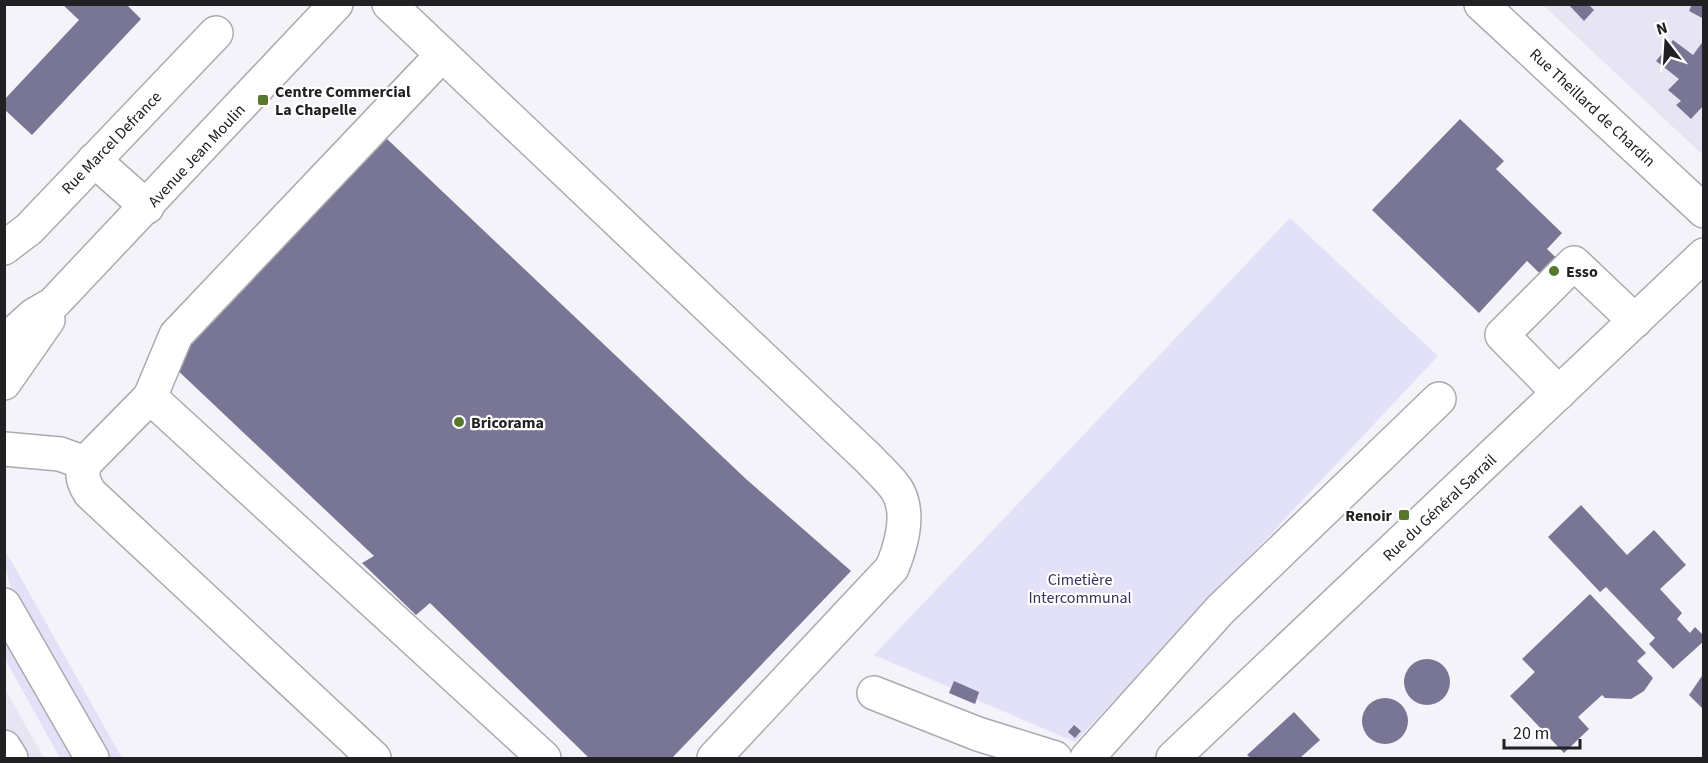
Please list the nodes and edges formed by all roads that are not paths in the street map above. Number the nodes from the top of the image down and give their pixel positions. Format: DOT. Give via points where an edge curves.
graph roads {
  1 [pos="336,4"];
  2 [pos="389,4"];
  3 [pos="1481,4"];
  4 [pos="216,33"];
  5 [pos="442,55"];
  6 [pos="94,160"];
  7 [pos="147,207"];
  8 [pos="1704,211"];
  9 [pos="4,248"];
  10 [pos="1704,255"];
  11 [pos="53,304"];
  12 [pos="1635,321"];
  13 [pos="4,342"];
  14 [pos="4,383"];
  15 [pos="1559,393"];
  16 [pos="150,398"];
  17 [pos="1439,399"];
  18 [pos="4,449"];
  19 [pos="86,463"];
  20 [pos="4,605"];
  21 [pos="874,693"];
  22 [pos="4,747"];
  23 [pos="87,755"];
  24 [pos="11,759"];
  25 [pos="374,759"];
  26 [pos="544,759"];
  27 [pos="714,759"];
  28 [pos="1055,759"];
  29 [pos="1087,759"];
  30 [pos="1173,759"];
  1 -- 7 [label="street, Avenue Jean Moulin"];
  2 -- 5 [label="street"];
  3 -- 8 [label="street, Rue Theillard de Chardin"];
  4 -- 6 [label="street, Rue Marcel Defrance"];
  5 -- 16 [label="street" via="176,335"];
  5 -- 27 [label="street" via="869,459 898,491 902,545 892,568"];
  6 -- 7 [label="street"];
  6 -- 9 [label="street, Rue Marcel Defrance" via="29,229"];
  7 -- 11 [label="street, Avenue Jean Moulin"];
  10 -- 12 [label="street, Rue du Général Sarrail"];
  11 -- 13 [label="street, Avenue Jean Moulin"];
  11 -- 14 [label="street, Avenue Jean Moulin" via="46,324"];
  12 -- 15 [label="street, Rue du Général Sarrail"];
  12 -- 15 [label="street" via="1574,263 1502,335"];
  15 -- 30 [label="street, Rue du Général Sarrail"];
  16 -- 19 [label="street"];
  16 -- 26 [label="street"];
  17 -- 29 [label="street" via="1220,610"];
  18 -- 19 [label="street" via="60,454"];
  19 -- 25 [label="street" via="82,473 90,493"];
  20 -- 23 [label="street"];
  21 -- 28 [label="street"];
  22 -- 24 [label="street"];
}
